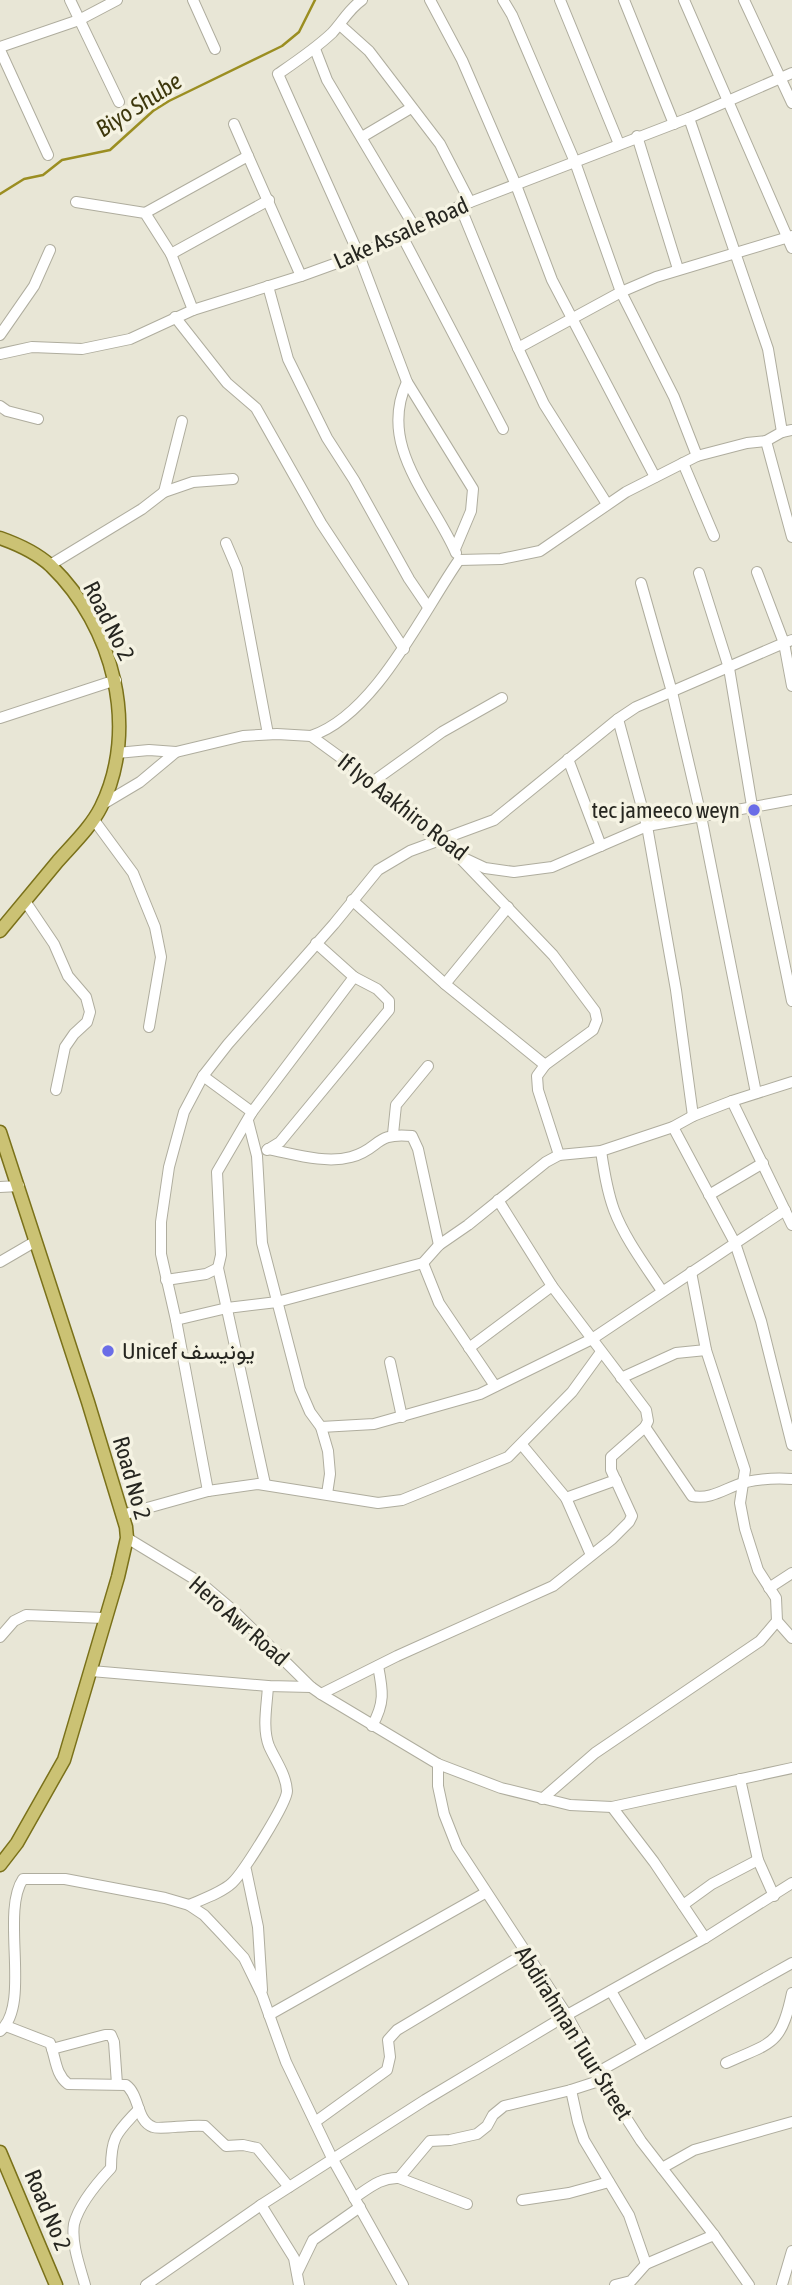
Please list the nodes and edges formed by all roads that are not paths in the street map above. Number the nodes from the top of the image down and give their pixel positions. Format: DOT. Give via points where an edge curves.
graph roads {
  1 [pos="70,0"];
  2 [pos="117,0"];
  3 [pos="193,0"];
  4 [pos="362,0"];
  5 [pos="429,0"];
  6 [pos="503,0"];
  7 [pos="560,0"];
  8 [pos="624,0"];
  9 [pos="684,0"];
  10 [pos="744,0"];
  11 [pos="79,20"];
  12 [pos="340,25"];
  13 [pos="0,49"];
  14 [pos="215,49"];
  15 [pos="315,49"];
  16 [pos="792,73"];
  17 [pos="781,79"];
  18 [pos="119,102"];
  19 [pos="728,102"];
  20 [pos="792,103"];
  21 [pos="411,108"];
  22 [pos="689,118"];
  23 [pos="234,124"];
  24 [pos="674,124"];
  25 [pos="637,136"];
  26 [pos="362,137"];
  27 [pos="619,144"];
  28 [pos="48,155"];
  29 [pos="248,156"];
  30 [pos="575,162"];
  31 [pos="516,185"];
  32 [pos="269,200"];
  33 [pos="76,202"];
  34 [pos="465,204"];
  35 [pos="145,213"];
  36 [pos="415,228"];
  37 [pos="401,234"];
  38 [pos="790,241"];
  39 [pos="50,250"];
  40 [pos="734,253"];
  41 [pos="170,254"];
  42 [pos="359,255"];
  43 [pos="678,269"];
  44 [pos="301,276"];
  45 [pos="268,286"];
  46 [pos="621,292"];
  47 [pos="193,310"];
  48 [pos="175,317"];
  49 [pos="570,319"];
  50 [pos="0,335"];
  51 [pos="518,348"];
  52 [pos="0,354"];
  53 [pos="407,382"];
  54 [pos="0,406"];
  55 [pos="38,419"];
  56 [pos="182,421"];
  57 [pos="503,429"];
  58 [pos="787,431"];
  59 [pos="766,440"];
  60 [pos="697,456"];
  61 [pos="683,463"];
  62 [pos="655,477"];
  63 [pos="233,479"];
  64 [pos="164,492"];
  65 [pos="607,504"];
  66 [pos="714,536"];
  67 [pos="792,537"];
  68 [pos="0,538"];
  69 [pos="226,543"];
  70 [pos="455,550"];
  71 [pos="459,560"];
  72 [pos="50,565"];
  73 [pos="757,572"];
  74 [pos="699,573"];
  75 [pos="641,583"];
  76 [pos="428,607"];
  77 [pos="788,642"];
  78 [pos="404,649"];
  79 [pos="729,668"];
  80 [pos="116,680"];
  81 [pos="792,686"];
  82 [pos="672,692"];
  83 [pos="502,698"];
  84 [pos="0,718"];
  85 [pos="618,719"];
  86 [pos="268,734"];
  87 [pos="312,737"];
  88 [pos="176,752"];
  89 [pos="117,753"];
  90 [pos="568,759"];
  91 [pos="371,783"];
  92 [pos="792,800"];
  93 [pos="103,804"];
  94 [pos="752,806"];
  95 [pos="701,816"];
  96 [pos="94,820"];
  97 [pos="648,826"];
  98 [pos="438,840"];
  99 [pos="601,846"];
  100 [pos="456,854"];
  101 [pos="352,900"];
  102 [pos="25,901"];
  103 [pos="508,907"];
  104 [pos="0,931"];
  105 [pos="316,943"];
  106 [pos="354,977"];
  107 [pos="445,984"];
  108 [pos="792,1002"];
  109 [pos="149,1027"];
  110 [pos="545,1065"];
  111 [pos="428,1066"];
  112 [pos="203,1076"];
  113 [pos="792,1083"];
  114 [pos="56,1090"];
  115 [pos="756,1093"];
  116 [pos="732,1101"];
  117 [pos="250,1116"];
  118 [pos="694,1116"];
  119 [pos="673,1127"];
  120 [pos="0,1132"];
  121 [pos="393,1134"];
  122 [pos="268,1149"];
  123 [pos="601,1151"];
  124 [pos="559,1155"];
  125 [pos="257,1156"];
  126 [pos="763,1163"];
  127 [pos="19,1186"];
  128 [pos="0,1187"];
  129 [pos="709,1195"];
  130 [pos="498,1200"];
  131 [pos="787,1204"];
  132 [pos="792,1225"];
  133 [pos="36,1241"];
  134 [pos="735,1243"];
  135 [pos="439,1245"];
  136 [pos="0,1262"];
  137 [pos="423,1264"];
  138 [pos="218,1268"];
  139 [pos="691,1272"];
  140 [pos="166,1280"];
  141 [pos="552,1286"];
  142 [pos="662,1292"];
  143 [pos="277,1302"];
  144 [pos="227,1308"];
  145 [pos="176,1320"];
  146 [pos="592,1339"];
  147 [pos="469,1348"];
  148 [pos="706,1350"];
  149 [pos="601,1352"];
  150 [pos="390,1362"];
  151 [pos="621,1378"];
  152 [pos="495,1386"];
  153 [pos="402,1417"];
  154 [pos="321,1427"];
  155 [pos="645,1427"];
  156 [pos="522,1445"];
  157 [pos="792,1445"];
  158 [pos="792,1479"];
  159 [pos="615,1480"];
  160 [pos="744,1482"];
  161 [pos="265,1485"];
  162 [pos="208,1491"];
  163 [pos="327,1494"];
  164 [pos="566,1498"];
  165 [pos="122,1515"];
  166 [pos="127,1538"];
  167 [pos="591,1555"];
  168 [pos="792,1573"];
  169 [pos="769,1588"];
  170 [pos="104,1618"];
  171 [pos="777,1621"];
  172 [pos="0,1637"];
  173 [pos="792,1637"];
  174 [pos="378,1666"];
  175 [pos="91,1671"];
  176 [pos="268,1686"];
  177 [pos="311,1687"];
  178 [pos="321,1694"];
  179 [pos="372,1726"];
  180 [pos="438,1764"];
  181 [pos="792,1768"];
  182 [pos="740,1779"];
  183 [pos="542,1799"];
  184 [pos="612,1807"];
  185 [pos="758,1860"];
  186 [pos="0,1865"];
  187 [pos="246,1870"];
  188 [pos="792,1883"];
  189 [pos="485,1893"];
  190 [pos="774,1896"];
  191 [pos="189,1905"];
  192 [pos="683,1905"];
  193 [pos="705,1938"];
  194 [pos="526,1953"];
  195 [pos="792,1963"];
  196 [pos="611,1991"];
  197 [pos="792,1993"];
  198 [pos="262,1995"];
  199 [pos="791,2006"];
  200 [pos="269,2015"];
  201 [pos="567,2015"];
  202 [pos="3,2028"];
  203 [pos="643,2046"];
  204 [pos="52,2049"];
  205 [pos="726,2063"];
  206 [pos="600,2076"];
  207 [pos="117,2084"];
  208 [pos="571,2090"];
  209 [pos="139,2109"];
  210 [pos="792,2122"];
  211 [pos="315,2123"];
  212 [pos="0,2152"];
  213 [pos="332,2158"];
  214 [pos="662,2168"];
  215 [pos="399,2178"];
  216 [pos="609,2182"];
  217 [pos="289,2187"];
  218 [pos="522,2200"];
  219 [pos="357,2202"];
  220 [pos="467,2204"];
  221 [pos="261,2205"];
  222 [pos="714,2235"];
  223 [pos="792,2251"];
  224 [pos="646,2264"];
  225 [pos="297,2273"];
  226 [pos="632,2283"];
  227 [pos="56,2285"];
  228 [pos="85,2285"];
  229 [pos="146,2285"];
  230 [pos="299,2285"];
  231 [pos="403,2285"];
  232 [pos="615,2285"];
  233 [pos="749,2285"];
  234 [pos="782,2285"];
  1 -- 11 [label="street"];
  2 -- 11 [label="street"];
  3 -- 14 [label="street"];
  4 -- 12 [label="street"];
  5 -- 31 [label="street" via="462,60"];
  6 -- 30 [label="street"];
  7 -- 27 [label="street"];
  8 -- 24 [label="street"];
  9 -- 19 [label="street"];
  10 -- 17 [label="street"];
  11 -- 13 [label="street"];
  11 -- 18 [label="street"];
  12 -- 15 [label="street"];
  12 -- 21 [label="street" via="369,51"];
  13 -- 28 [label="street"];
  15 -- 26 [label="street" via="327,80"];
  15 -- 42 [label="street" via="278,74"];
  16 -- 17 [label="street, Lake Assale Road"];
  17 -- 19 [label="street, Lake Assale Road"];
  17 -- 20 [label="street"];
  19 -- 22 [label="street, Lake Assale Road"];
  19 -- 38 [label="street"];
  21 -- 26 [label="street"];
  21 -- 34 [label="street" via="440,144"];
  22 -- 24 [label="street, Lake Assale Road"];
  22 -- 40 [label="street"];
  23 -- 29 [label="street"];
  24 -- 25 [label="street, Lake Assale Road"];
  25 -- 27 [label="street, Lake Assale Road"];
  25 -- 43 [label="street"];
  26 -- 36 [label="street"];
  27 -- 30 [label="street, Lake Assale Road"];
  29 -- 32 [label="street"];
  29 -- 35 [label="street"];
  30 -- 31 [label="street, Lake Assale Road"];
  30 -- 46 [label="street"];
  31 -- 34 [label="street, Lake Assale Road"];
  31 -- 49 [label="street"];
  32 -- 41 [label="street"];
  32 -- 44 [label="street"];
  33 -- 35 [label="street"];
  34 -- 36 [label="street, Lake Assale Road"];
  34 -- 51 [label="street"];
  35 -- 41 [label="street"];
  36 -- 37 [label="street, Lake Assale Road"];
  37 -- 42 [label="street, Lake Assale Road"];
  37 -- 57 [label="street"];
  38 -- 40 [label="street"];
  39 -- 50 [label="street" via="34,286"];
  40 -- 43 [label="street"];
  40 -- 58 [label="street" via="768,349"];
  41 -- 47 [label="street"];
  42 -- 44 [label="street, Lake Assale Road"];
  42 -- 53 [label="street"];
  43 -- 46 [label="street"];
  44 -- 45 [label="street, Lake Assale Road"];
  45 -- 47 [label="street, Lake Assale Road"];
  45 -- 76 [label="street" via="288,359 327,438"];
  46 -- 49 [label="street"];
  46 -- 60 [label="street" via="674,397"];
  47 -- 48 [label="street, Lake Assale Road"];
  48 -- 52 [label="street, Lake Assale Road" via="130,339 82,349 32,347"];
  48 -- 78 [label="street" via="227,383 256,408 321,523"];
  49 -- 51 [label="street"];
  49 -- 62 [label="street"];
  51 -- 65 [label="street" via="544,404"];
  53 -- 70 [label="street" via="398,417 400,441"];
  53 -- 70 [label="street" via="473,489 471,511"];
  54 -- 55 [label="street"];
  56 -- 64 [label="street"];
  58 -- 59 [label="street"];
  59 -- 60 [label="street"];
  59 -- 67 [label="street"];
  60 -- 61 [label="street"];
  61 -- 62 [label="street"];
  61 -- 66 [label="street"];
  62 -- 65 [label="street"];
  63 -- 64 [label="street" via="193,482"];
  64 -- 72 [label="street"];
  65 -- 71 [label="street" via="540,551 502,559"];
  68 -- 72 [label="main road, Road No 2"];
  69 -- 86 [label="street" via="237,569"];
  70 -- 71 [label="street"];
  71 -- 76 [label="street"];
  72 -- 80 [label="main road, Road No 2" via="79,598"];
  73 -- 77 [label="street"];
  74 -- 79 [label="street"];
  75 -- 82 [label="street"];
  76 -- 78 [label="street"];
  77 -- 79 [label="street"];
  77 -- 81 [label="street"];
  78 -- 87 [label="street" via="358,705"];
  79 -- 82 [label="street"];
  79 -- 94 [label="street"];
  80 -- 84 [label="street"];
  80 -- 89 [label="main road, Road No 2"];
  82 -- 85 [label="street"];
  82 -- 95 [label="street"];
  83 -- 91 [label="street" via="442,732"];
  85 -- 90 [label="street"];
  85 -- 97 [label="street"];
  86 -- 87 [label="street"];
  86 -- 88 [label="street"];
  87 -- 91 [label="street, If Iyo Aakhiro Road"];
  88 -- 89 [label="street"];
  88 -- 93 [label="street" via="140,782"];
  89 -- 93 [label="main road, Road No 2"];
  90 -- 98 [label="street" via="494,820"];
  90 -- 99 [label="street"];
  91 -- 98 [label="street, If Iyo Aakhiro Road"];
  92 -- 94 [label="street, If Iyo Aakhiro Road"];
  93 -- 96 [label="main road, Road No 2"];
  94 -- 95 [label="street, If Iyo Aakhiro Road"];
  94 -- 108 [label="street"];
  95 -- 97 [label="street, If Iyo Aakhiro Road"];
  95 -- 115 [label="street"];
  96 -- 102 [label="main road, Road No 2"];
  96 -- 109 [label="street" via="133,873 155,927 161,957"];
  97 -- 99 [label="street, If Iyo Aakhiro Road"];
  97 -- 118 [label="street"];
  98 -- 100 [label="street, If Iyo Aakhiro Road"];
  98 -- 101 [label="street" via="378,870"];
  99 -- 100 [label="street, If Iyo Aakhiro Road" via="552,867 514,872 485,868"];
  100 -- 103 [label="street"];
  101 -- 105 [label="street"];
  101 -- 107 [label="street"];
  102 -- 104 [label="main road, Road No 2"];
  102 -- 114 [label="street" via="54,944 68,976 86,997 90,1012 65,1048"];
  103 -- 107 [label="street"];
  103 -- 110 [label="street" via="553,955 595,1011 593,1030"];
  105 -- 106 [label="street"];
  105 -- 112 [label="street"];
  106 -- 117 [label="street"];
  106 -- 122 [label="street" via="383,995 389,1010 280,1142"];
  107 -- 110 [label="street"];
  110 -- 124 [label="street" via="537,1083"];
  111 -- 121 [label="street" via="396,1105"];
  112 -- 117 [label="street"];
  112 -- 140 [label="street" via="184,1112 169,1167 160,1222"];
  113 -- 115 [label="street"];
  115 -- 116 [label="street"];
  116 -- 118 [label="street"];
  116 -- 126 [label="street"];
  117 -- 125 [label="street"];
  117 -- 138 [label="street" via="217,1172"];
  118 -- 119 [label="street"];
  119 -- 123 [label="street"];
  119 -- 129 [label="street"];
  120 -- 127 [label="main road, Road No 2"];
  121 -- 122 [label="street" via="352,1157 328,1160"];
  121 -- 135 [label="street" via="412,1136 418,1149"];
  122 -- 125 [label="street"];
  123 -- 124 [label="street"];
  123 -- 142 [label="street" via="615,1212"];
  124 -- 130 [label="street"];
  125 -- 143 [label="street" via="262,1243"];
  126 -- 129 [label="street"];
  126 -- 131 [label="street"];
  127 -- 128 [label="street"];
  127 -- 133 [label="main road, Road No 2"];
  129 -- 134 [label="street"];
  130 -- 135 [label="street"];
  130 -- 141 [label="street"];
  131 -- 132 [label="street"];
  131 -- 134 [label="street"];
  133 -- 136 [label="street"];
  133 -- 165 [label="main road, Road No 2"];
  134 -- 139 [label="street"];
  134 -- 157 [label="street" via="761,1321"];
  135 -- 137 [label="street"];
  137 -- 143 [label="street"];
  137 -- 147 [label="street" via="439,1303"];
  138 -- 140 [label="street"];
  138 -- 144 [label="street"];
  139 -- 142 [label="street"];
  139 -- 148 [label="street"];
  140 -- 145 [label="street"];
  141 -- 146 [label="street"];
  141 -- 147 [label="street"];
  142 -- 146 [label="street"];
  143 -- 144 [label="street"];
  143 -- 154 [label="street" via="300,1389"];
  144 -- 145 [label="street"];
  144 -- 161 [label="street"];
  145 -- 162 [label="street"];
  146 -- 149 [label="street"];
  146 -- 152 [label="street"];
  147 -- 152 [label="street"];
  148 -- 151 [label="street" via="676,1353"];
  148 -- 160 [label="street" via="735,1435"];
  149 -- 151 [label="street"];
  149 -- 156 [label="street" via="572,1392"];
  150 -- 153 [label="street"];
  151 -- 155 [label="street" via="646,1410"];
  152 -- 153 [label="street"];
  153 -- 154 [label="street" via="374,1424"];
  154 -- 163 [label="street" via="328,1451"];
  155 -- 159 [label="street" via="611,1457"];
  155 -- 160 [label="street" via="692,1496 717,1495"];
  156 -- 163 [label="street" via="508,1457 402,1500 378,1503"];
  156 -- 164 [label="street"];
  158 -- 160 [label="street"];
  159 -- 164 [label="street"];
  159 -- 167 [label="street" via="632,1516"];
  160 -- 169 [label="street" via="740,1503 745,1529"];
  161 -- 162 [label="street"];
  161 -- 163 [label="street"];
  162 -- 165 [label="street"];
  164 -- 167 [label="street"];
  165 -- 166 [label="main road, Road No 2"];
  166 -- 170 [label="main road, Road No 2"];
  166 -- 177 [label="street, Hero Awr Road" via="209,1590"];
  167 -- 174 [label="street" via="553,1586"];
  168 -- 169 [label="street"];
  169 -- 171 [label="street" via="776,1598"];
  170 -- 172 [label="street" via="26,1615"];
  170 -- 175 [label="main road, Road No 2"];
  171 -- 173 [label="street"];
  171 -- 183 [label="street" via="760,1641 595,1753"];
  174 -- 178 [label="street"];
  174 -- 179 [label="street" via="382,1701"];
  175 -- 176 [label="street"];
  175 -- 186 [label="main road, Road No 2" via="64,1760"];
  176 -- 177 [label="street"];
  176 -- 187 [label="street" via="266,1734 284,1779 286,1801"];
  177 -- 178 [label="street, Hero Awr Road"];
  178 -- 179 [label="street, Hero Awr Road"];
  179 -- 180 [label="street, Hero Awr Road"];
  180 -- 183 [label="street, Hero Awr Road"];
  180 -- 189 [label="street, Abdirahman Tuur Street" via="444,1814 457,1847"];
  181 -- 182 [label="street, Hero Awr Road"];
  182 -- 184 [label="street, Hero Awr Road"];
  182 -- 185 [label="street"];
  183 -- 184 [label="street, Hero Awr Road" via="581,1807"];
  184 -- 192 [label="street"];
  185 -- 190 [label="street"];
  185 -- 192 [label="street"];
  187 -- 191 [label="street" via="230,1885"];
  187 -- 198 [label="street" via="258,1927"];
  188 -- 190 [label="street"];
  189 -- 194 [label="street, Abdirahman Tuur Street"];
  189 -- 200 [label="street"];
  190 -- 193 [label="street"];
  191 -- 198 [label="street" via="244,1958"];
  191 -- 202 [label="street" via="65,1879 23,1879 11,1895 11,2005"];
  192 -- 193 [label="street"];
  193 -- 196 [label="street"];
  194 -- 201 [label="street, Abdirahman Tuur Street"];
  194 -- 211 [label="street" via="397,2030 388,2040 387,2070"];
  195 -- 203 [label="street"];
  196 -- 201 [label="street"];
  196 -- 203 [label="street"];
  197 -- 199 [label="street"];
  198 -- 200 [label="street"];
  199 -- 205 [label="street" via="776,2038"];
  200 -- 211 [label="street"];
  201 -- 206 [label="street, Abdirahman Tuur Street"];
  201 -- 213 [label="street"];
  202 -- 204 [label="street" via="45,2040"];
  203 -- 206 [label="street"];
  204 -- 207 [label="street" via="61,2078 68,2084"];
  204 -- 207 [label="street" via="111,2035"];
  206 -- 208 [label="street"];
  206 -- 214 [label="street, Abdirahman Tuur Street"];
  207 -- 209 [label="street" via="131,2088"];
  208 -- 215 [label="street" via="504,2106 478,2134 430,2141"];
  208 -- 216 [label="street" via="584,2140"];
  209 -- 217 [label="street" via="144,2121 157,2129 205,2126 226,2146 257,2148"];
  209 -- 228 [label="street" via="116,2134 111,2168 97,2183 74,2225"];
  210 -- 214 [label="street" via="694,2150"];
  211 -- 213 [label="street"];
  212 -- 227 [label="main road, Road No 2"];
  213 -- 217 [label="street"];
  213 -- 219 [label="street"];
  214 -- 222 [label="street, Abdirahman Tuur Street"];
  215 -- 219 [label="street" via="381,2180"];
  215 -- 220 [label="street"];
  216 -- 218 [label="street"];
  216 -- 224 [label="street" via="629,2215"];
  217 -- 221 [label="street"];
  219 -- 225 [label="street" via="313,2240"];
  219 -- 231 [label="street"];
  221 -- 225 [label="street" via="294,2258"];
  221 -- 229 [label="street"];
  222 -- 224 [label="street"];
  222 -- 233 [label="street, Abdirahman Tuur Street"];
  223 -- 234 [label="street"];
  224 -- 226 [label="street"];
  225 -- 230 [label="street"];
  226 -- 232 [label="street"];
}
